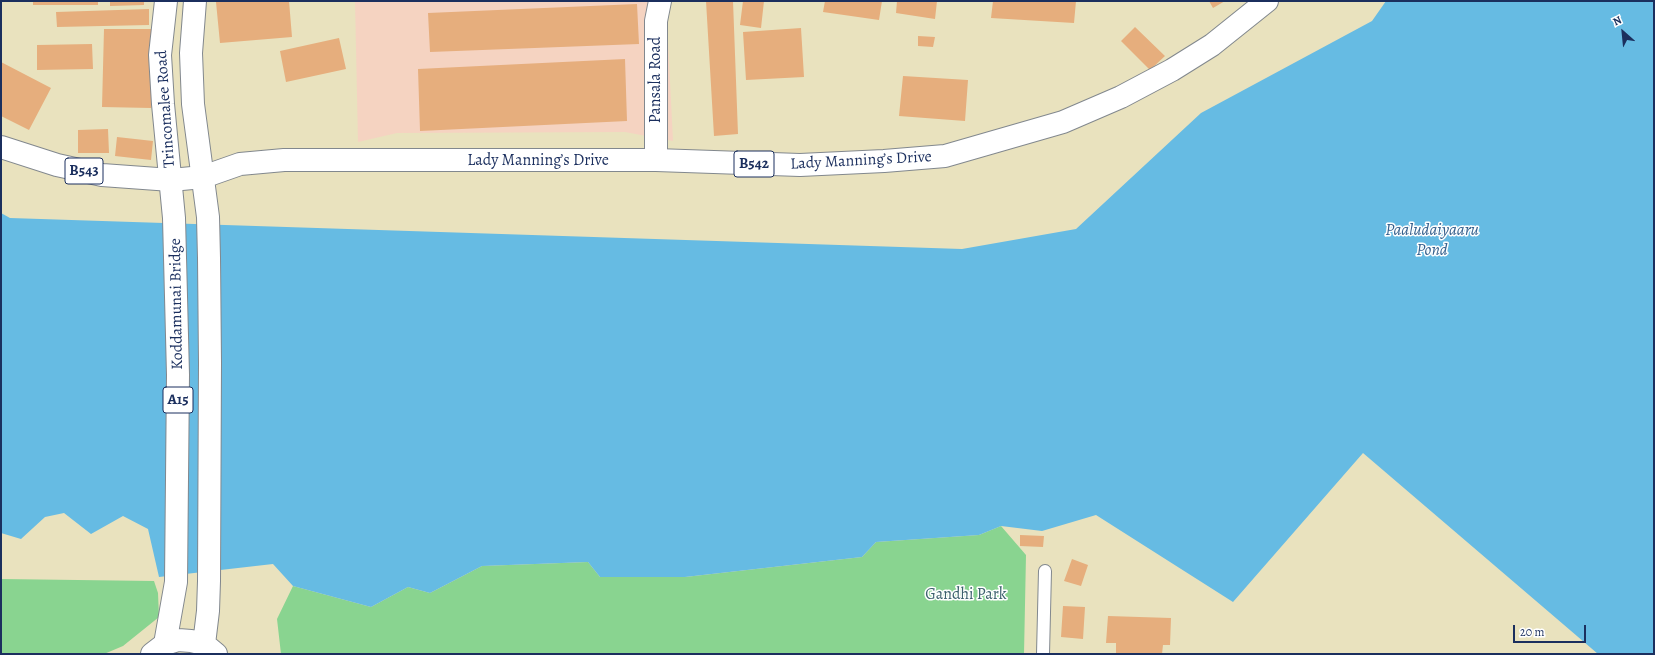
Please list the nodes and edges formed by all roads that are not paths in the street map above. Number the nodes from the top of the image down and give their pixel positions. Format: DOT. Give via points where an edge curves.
graph roads {
  1 [pos="166,1"];
  2 [pos="195,1"];
  3 [pos="660,1"];
  4 [pos="1267,1"];
  5 [pos="1,147"];
  6 [pos="656,160"];
  7 [pos="203,178"];
  8 [pos="171,180"];
  9 [pos="208,217"];
  10 [pos="174,218"];
  11 [pos="1045,572"];
  12 [pos="158,649"];
  13 [pos="210,649"];
  14 [pos="1042,654"];
  1 -- 8 [label="main road, Trincomalee Road / A15" via="160,55"];
  2 -- 7 [label="main road, Trincomalee Road / A15" via="191,60 193,104"];
  3 -- 6 [label="main road, Pansala Road" via="656,21"];
  4 -- 6 [label="main road, Lady Manning’s Drive / B542" via="1212,45 1121,97 1063,122 945,156 884,162 800,165"];
  5 -- 8 [label="main road, B543" via="57,166 102,174"];
  6 -- 7 [label="main road, Lady Manning’s Drive / B542" via="284,160 240,164"];
  7 -- 8 [label="main road, Lady Manning’s Drive"];
  7 -- 9 [label="main road, Trincomalee Road / A15"];
  8 -- 10 [label="main road, Trincomalee Road / A15"];
  9 -- 13 [label="main road, Koddamunai Bridge / A15"];
  10 -- 12 [label="main road, Koddamunai Bridge / A15" via="178,375 176,582"];
  11 -- 14 [label="lane"];
  12 -- 13 [label="main road" via="178,640 191,641"];
}
